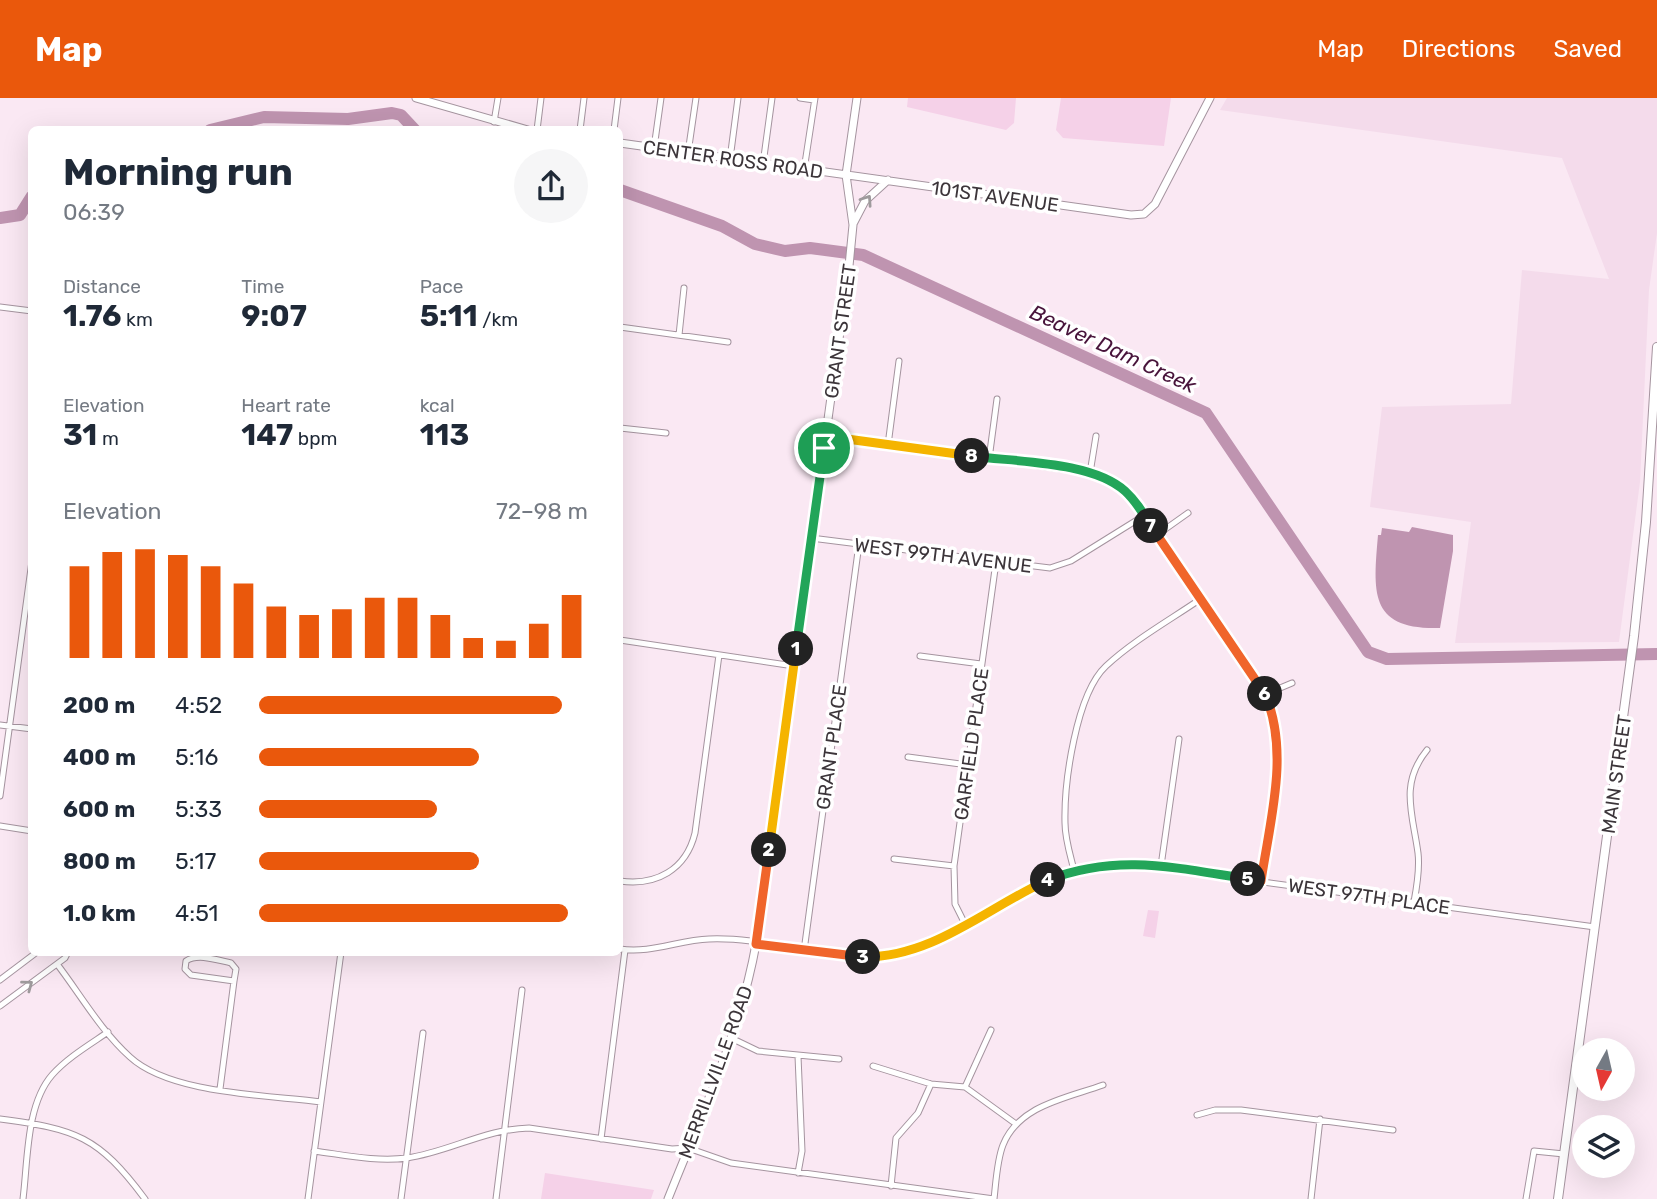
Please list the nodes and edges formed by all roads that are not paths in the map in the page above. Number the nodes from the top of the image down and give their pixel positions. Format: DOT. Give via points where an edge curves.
graph roads {
  1 [pos="416,98"];
  2 [pos="498,98"];
  3 [pos="541,98"];
  4 [pos="584,98"];
  5 [pos="618,98"];
  6 [pos="661,98"];
  7 [pos="696,98"];
  8 [pos="738,98"];
  9 [pos="772,98"];
  10 [pos="800,98"];
  11 [pos="857,98"];
  12 [pos="1210,98"];
  13 [pos="814,99"];
  14 [pos="494,122"];
  15 [pos="511,126"];
  16 [pos="538,126"];
  17 [pos="580,126"];
  18 [pos="614,126"];
  19 [pos="623,143"];
  20 [pos="654,148"];
  21 [pos="688,153"];
  22 [pos="730,159"];
  23 [pos="763,164"];
  24 [pos="804,170"];
  25 [pos="846,174"];
  26 [pos="888,180"];
  27 [pos="853,225"];
  28 [pos="684,288"];
  29 [pos="0,307"];
  30 [pos="28,310"];
  31 [pos="623,327"];
  32 [pos="679,335"];
  33 [pos="728,342"];
  34 [pos="1657,347"];
  35 [pos="899,361"];
  36 [pos="997,398"];
  37 [pos="623,428"];
  38 [pos="666,433"];
  39 [pos="825,436"];
  40 [pos="1096,436"];
  41 [pos="888,445"];
  42 [pos="989,459"];
  43 [pos="1090,473"];
  44 [pos="1188,513"];
  45 [pos="1145,515"];
  46 [pos="1157,535"];
  47 [pos="811,538"];
  48 [pos="859,544"];
  49 [pos="996,562"];
  50 [pos="28,591"];
  51 [pos="1202,598"];
  52 [pos="623,640"];
  53 [pos="719,655"];
  54 [pos="920,656"];
  55 [pos="981,664"];
  56 [pos="794,666"];
  57 [pos="1292,683"];
  58 [pos="1266,694"];
  59 [pos="0,725"];
  60 [pos="10,726"];
  61 [pos="28,728"];
  62 [pos="1179,739"];
  63 [pos="1427,750"];
  64 [pos="908,757"];
  65 [pos="968,765"];
  66 [pos="0,796"];
  67 [pos="0,826"];
  68 [pos="28,830"];
  69 [pos="894,859"];
  70 [pos="954,866"];
  71 [pos="1161,866"];
  72 [pos="1074,870"];
  73 [pos="623,881"];
  74 [pos="1261,881"];
  75 [pos="1414,902"];
  76 [pos="965,925"];
  77 [pos="1595,927"];
  78 [pos="756,944"];
  79 [pos="623,950"];
  80 [pos="804,951"];
  81 [pos="32,956"];
  82 [pos="64,956"];
  83 [pos="340,956"];
  84 [pos="621,956"];
  85 [pos="57,964"];
  86 [pos="0,980"];
  87 [pos="234,981"];
  88 [pos="523,990"];
  89 [pos="0,1006"];
  90 [pos="991,1030"];
  91 [pos="108,1032"];
  92 [pos="423,1033"];
  93 [pos="731,1038"];
  94 [pos="798,1056"];
  95 [pos="839,1059"];
  96 [pos="873,1066"];
  97 [pos="931,1084"];
  98 [pos="1103,1085"];
  99 [pos="965,1087"];
  100 [pos="220,1089"];
  101 [pos="321,1102"];
  102 [pos="1197,1115"];
  103 [pos="0,1119"];
  104 [pos="1320,1119"];
  105 [pos="33,1123"];
  106 [pos="1016,1124"];
  107 [pos="505,1129"];
  108 [pos="1393,1130"];
  109 [pos="601,1139"];
  110 [pos="688,1148"];
  111 [pos="314,1151"];
  112 [pos="1564,1154"];
  113 [pos="407,1158"];
  114 [pos="798,1172"];
  115 [pos="891,1186"];
  116 [pos="23,1199"];
  117 [pos="145,1199"];
  118 [pos="308,1199"];
  119 [pos="401,1199"];
  120 [pos="495,1199"];
  121 [pos="668,1199"];
  122 [pos="994,1199"];
  123 [pos="1311,1199"];
  124 [pos="1526,1199"];
  125 [pos="1558,1199"];
  1 -- 14 [label="street"];
  2 -- 14 [label="street"];
  3 -- 16 [label="street"];
  4 -- 17 [label="street"];
  5 -- 18 [label="street"];
  6 -- 20 [label="street"];
  7 -- 21 [label="street"];
  8 -- 22 [label="street"];
  9 -- 23 [label="street"];
  10 -- 13 [label="street"];
  11 -- 25 [label="street, GRANT STREET"];
  12 -- 26 [label="street, 101ST AVENUE" via="1165,189 1144,214"];
  13 -- 24 [label="street"];
  14 -- 15 [label="street"];
  19 -- 20 [label="street, CENTER ROSS ROAD"];
  20 -- 21 [label="street, CENTER ROSS ROAD"];
  21 -- 22 [label="street, CENTER ROSS ROAD"];
  22 -- 23 [label="street, CENTER ROSS ROAD"];
  23 -- 24 [label="street, CENTER ROSS ROAD"];
  24 -- 25 [label="street, CENTER ROSS ROAD"];
  25 -- 26 [label="street, 101ST AVENUE"];
  25 -- 27 [label="street, GRANT STREET"];
  27 -- 26 [label="street, one-way" via="865,201"];
  27 -- 39 [label="street, GRANT STREET"];
  28 -- 32 [label="street"];
  29 -- 30 [label="street"];
  31 -- 32 [label="street"];
  32 -- 33 [label="street"];
  34 -- 77 [label="main road, MAIN STREET" via="1634,636"];
  35 -- 41 [label="street"];
  36 -- 42 [label="street"];
  37 -- 38 [label="street"];
  39 -- 41 [label="street"];
  39 -- 47 [label="street, GRANT STREET"];
  40 -- 43 [label="street"];
  41 -- 42 [label="street"];
  42 -- 43 [label="street"];
  43 -- 45 [label="street" via="1124,490"];
  44 -- 46 [label="street"];
  45 -- 46 [label="street"];
  45 -- 49 [label="street, WEST 99TH AVENUE" via="1071,561 1049,568"];
  46 -- 51 [label="street"];
  47 -- 48 [label="street, WEST 99TH AVENUE"];
  47 -- 56 [label="street, GRANT STREET"];
  48 -- 49 [label="street, WEST 99TH AVENUE"];
  48 -- 80 [label="street, GRANT PLACE"];
  49 -- 55 [label="street, GARFIELD PLACE"];
  50 -- 60 [label="street"];
  51 -- 58 [label="street"];
  51 -- 72 [label="street" via="1105,667 1086,695 1077,723 1066,802 1066,842"];
  52 -- 53 [label="street"];
  53 -- 56 [label="street"];
  53 -- 73 [label="street" via="690,850 671,872 647,883"];
  54 -- 55 [label="street"];
  55 -- 65 [label="street, GARFIELD PLACE"];
  56 -- 78 [label="street, GRANT STREET"];
  57 -- 58 [label="street"];
  58 -- 74 [label="street" via="1278,748"];
  59 -- 60 [label="street"];
  60 -- 61 [label="street"];
  60 -- 66 [label="street"];
  62 -- 71 [label="street"];
  63 -- 75 [label="street" via="1415,764 1409,806 1419,866"];
  64 -- 65 [label="street"];
  65 -- 70 [label="street, GARFIELD PLACE"];
  67 -- 68 [label="street"];
  69 -- 70 [label="street"];
  70 -- 76 [label="street, GARFIELD PLACE" via="955,904"];
  71 -- 72 [label="street, WEST 97TH PLACE" via="1122,863"];
  71 -- 74 [label="street, WEST 97TH PLACE"];
  72 -- 76 [label="street, WEST 97TH PLACE"];
  74 -- 75 [label="street, WEST 97TH PLACE"];
  75 -- 77 [label="street, WEST 97TH PLACE"];
  76 -- 80 [label="street, WEST 97TH PLACE" via="926,947 889,956"];
  77 -- 112 [label="main road, MAIN STREET"];
  78 -- 79 [label="street, WEST 97TH PLACE" via="708,939"];
  78 -- 80 [label="street, WEST 97TH PLACE"];
  78 -- 93 [label="street, MERRILLVILLE ROAD"];
  81 -- 86 [label="street"];
  82 -- 85 [label="street"];
  83 -- 101 [label="street"];
  84 -- 109 [label="street"];
  89 -- 85 [label="street, one-way"];
  85 -- 91 [label="street"];
  87 -- 87 [label="street" via="191,975 184,970 186,961 195,957 232,963"];
  87 -- 100 [label="street"];
  88 -- 107 [label="street"];
  90 -- 99 [label="street"];
  91 -- 100 [label="street" via="129,1056 155,1074"];
  91 -- 105 [label="street" via="52,1075 38,1098"];
  92 -- 113 [label="street"];
  93 -- 94 [label="street" via="758,1051"];
  93 -- 110 [label="street, MERRILLVILLE ROAD"];
  94 -- 95 [label="street"];
  94 -- 114 [label="street" via="802,1151"];
  96 -- 97 [label="street"];
  97 -- 99 [label="street"];
  97 -- 115 [label="street" via="918,1113 896,1138"];
  98 -- 106 [label="street" via="1029,1112"];
  99 -- 106 [label="street"];
  100 -- 101 [label="street"];
  101 -- 111 [label="street"];
  102 -- 104 [label="street" via="1241,1110"];
  103 -- 105 [label="street"];
  104 -- 108 [label="street"];
  104 -- 123 [label="street"];
  105 -- 116 [label="street"];
  105 -- 117 [label="street" via="94,1144 110,1156"];
  106 -- 122 [label="street" via="1002,1146"];
  107 -- 109 [label="street"];
  107 -- 113 [label="street"];
  107 -- 120 [label="street"];
  109 -- 110 [label="street"];
  110 -- 114 [label="street" via="731,1163"];
  110 -- 121 [label="street, MERRILLVILLE ROAD"];
  111 -- 113 [label="street" via="376,1160"];
  111 -- 118 [label="street"];
  112 -- 124 [label="street" via="1534,1151"];
  112 -- 125 [label="main road, MAIN STREET"];
  113 -- 119 [label="street"];
  114 -- 115 [label="street"];
  115 -- 122 [label="street"];
}
